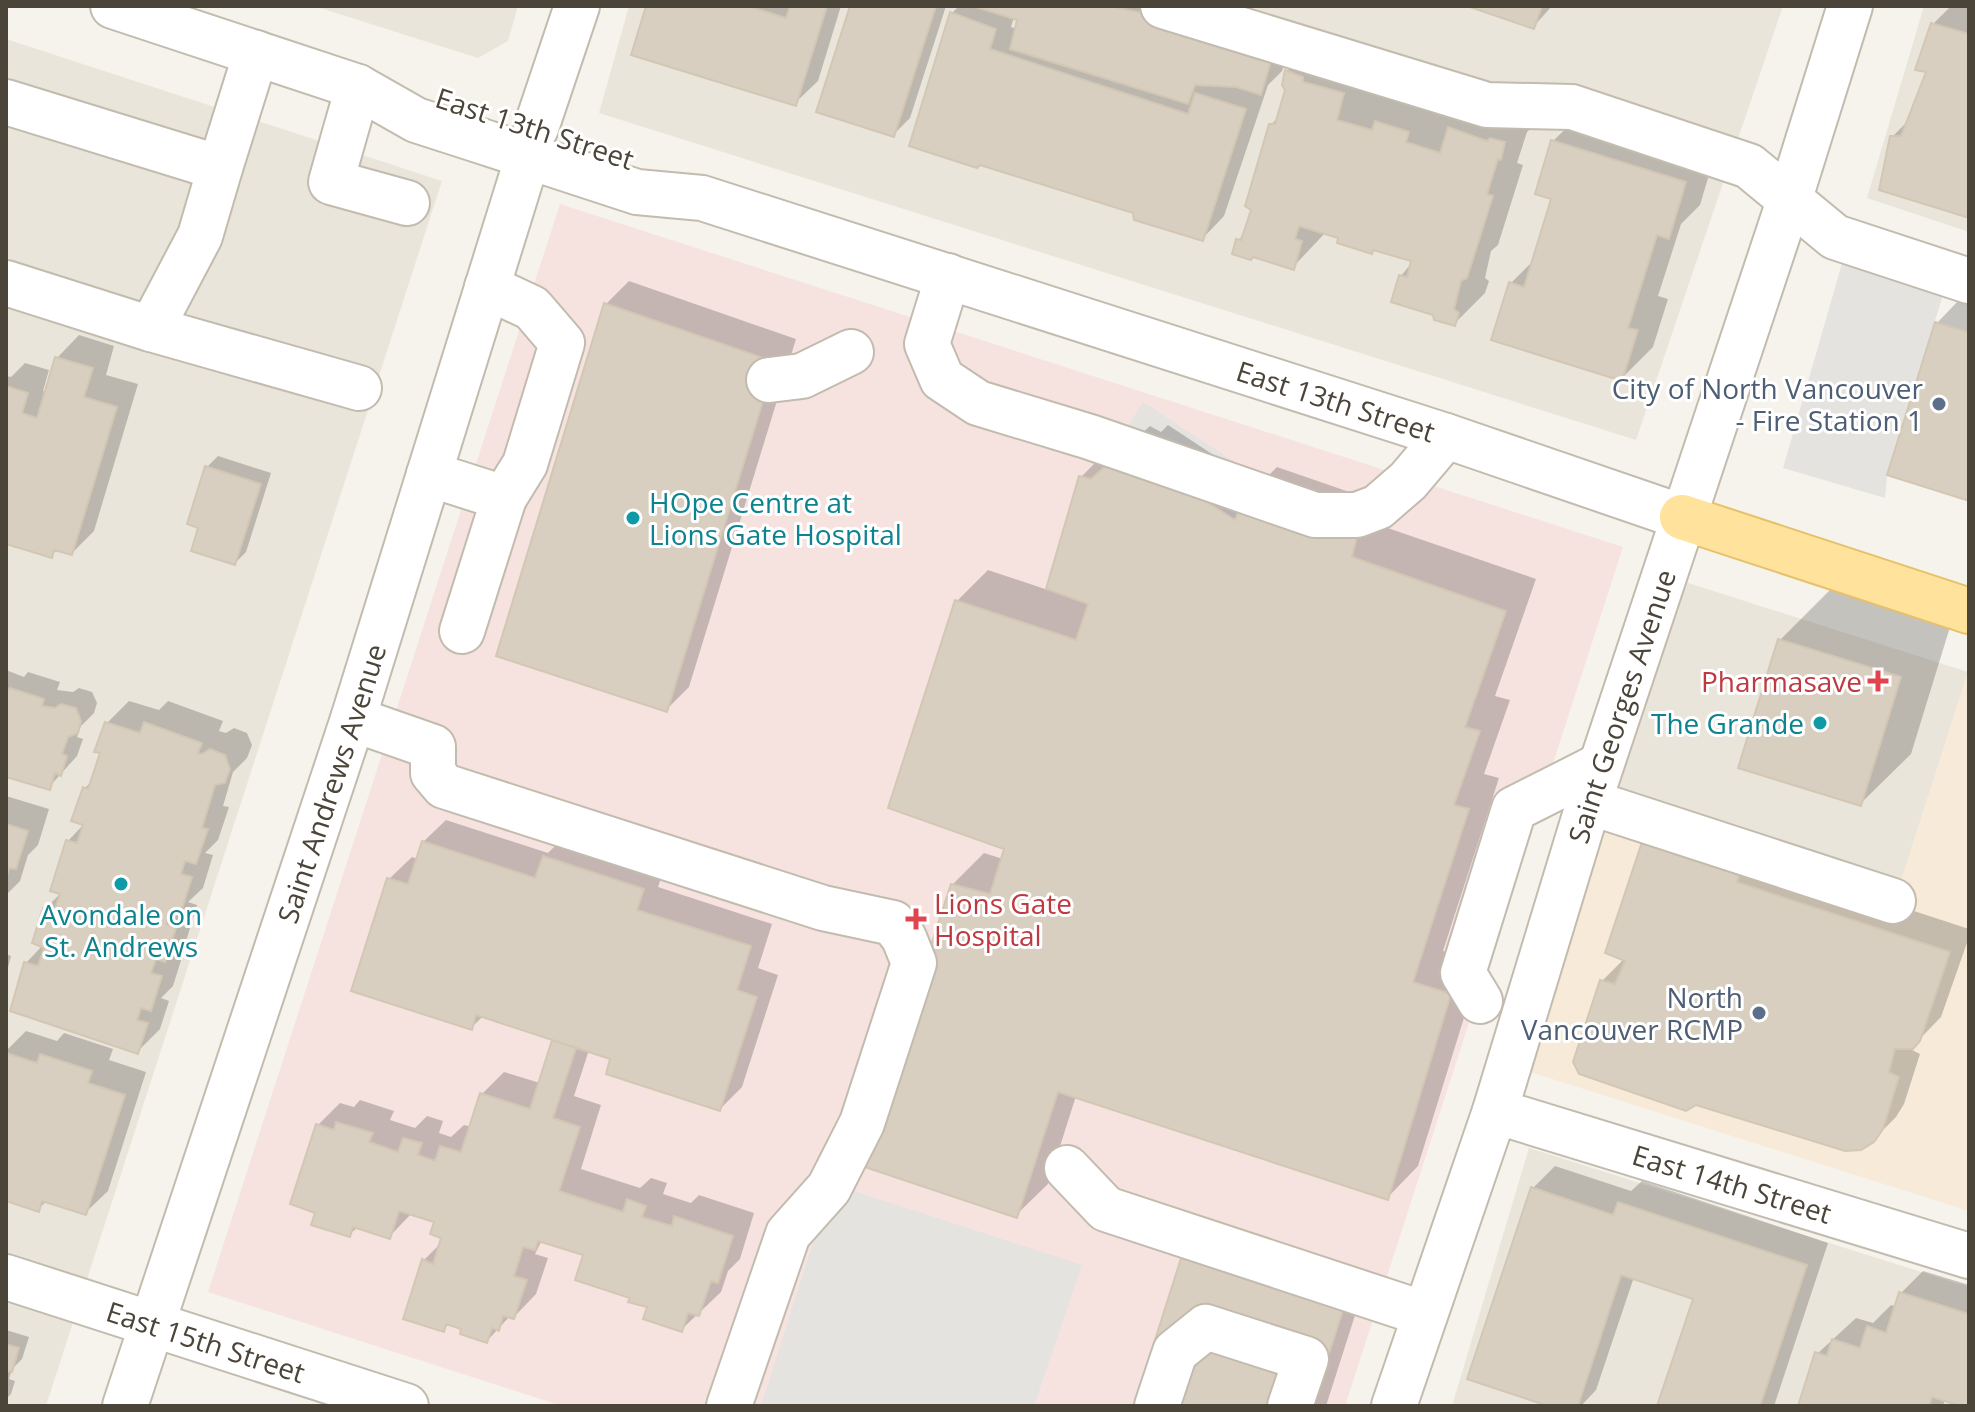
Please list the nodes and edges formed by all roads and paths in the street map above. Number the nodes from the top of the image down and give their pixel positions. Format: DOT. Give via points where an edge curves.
graph roads {
  1 [pos="113,6"];
  2 [pos="577,6"];
  3 [pos="1163,6"];
  4 [pos="1850,6"];
  5 [pos="256,53"];
  6 [pos="358,87"];
  7 [pos="6,102"];
  8 [pos="532,142"];
  9 [pos="220,168"];
  10 [pos="1790,198"];
  11 [pos="407,203"];
  12 [pos="948,276"];
  13 [pos="1969,281"];
  14 [pos="6,283"];
  15 [pos="487,287"];
  16 [pos="151,329"];
  17 [pos="851,352"];
  18 [pos="769,380"];
  19 [pos="359,388"];
  20 [pos="1446,436"];
  21 [pos="429,474"];
  22 [pos="504,498"];
  23 [pos="1682,517"];
  24 [pos="1969,611"];
  25 [pos="462,631"];
  26 [pos="353,719"];
  27 [pos="1595,783"];
  28 [pos="1893,901"];
  29 [pos="1480,1001"];
  30 [pos="1495,1111"];
  31 [pos="1067,1168"];
  32 [pos="1969,1256"];
  33 [pos="6,1277"];
  34 [pos="1425,1314"];
  35 [pos="152,1325"];
  36 [pos="1406,1403"];
  37 [pos="125,1406"];
  38 [pos="406,1406"];
  39 [pos="729,1406"];
  40 [pos="1157,1406"];
  41 [pos="1290,1406"];
  1 -- 5 [label="street, East 13th Street"];
  2 -- 8 [label="street, Saint Andrews Avenue"];
  3 -- 10 [label="street" via="1487,105 1572,107 1749,166"];
  4 -- 10 [label="street, Saint Georges Avenue"];
  5 -- 6 [label="street, East 13th Street"];
  5 -- 9 [label="street"];
  6 -- 8 [label="street, East 13th Street" via="426,91"];
  6 -- 11 [label="street" via="331,182"];
  7 -- 9 [label="street"];
  8 -- 12 [label="street, East 13th Street" via="649,165 702,198"];
  8 -- 15 [label="street, Saint Andrews Avenue"];
  9 -- 16 [label="street" via="200,236"];
  10 -- 13 [label="street" via="1835,237"];
  10 -- 23 [label="street, Saint Georges Avenue"];
  12 -- 20 [label="street, East 13th Street"];
  12 -- 20 [label="street" via="927,344 942,379 978,403 1315,515 1357,515 1378,507"];
  14 -- 16 [label="street"];
  15 -- 21 [label="street, Saint Andrews Avenue"];
  15 -- 22 [label="street" via="532,308 562,343 525,464"];
  16 -- 19 [label="street"];
  17 -- 18 [label="street" via="802,376"];
  20 -- 23 [label="street, East 13th Street"];
  21 -- 22 [label="street"];
  21 -- 26 [label="street, Saint Andrews Avenue"];
  22 -- 25 [label="street"];
  23 -- 24 [label="main road, East 13th Street"];
  23 -- 27 [label="street, Saint Georges Avenue"];
  26 -- 35 [label="street, Saint Andrews Avenue"];
  26 -- 39 [label="street" via="433,747 433,773 444,786 823,908 893,923 904,938 914,963 862,1123 829,1188 788,1234"];
  27 -- 28 [label="street"];
  27 -- 29 [label="street" via="1514,809 1463,973"];
  27 -- 30 [label="street, Saint Georges Avenue"];
  30 -- 32 [label="street, East 14th Street"];
  30 -- 34 [label="street, Saint Georges Avenue"];
  31 -- 34 [label="street" via="1106,1209"];
  33 -- 35 [label="street, East 15th Street"];
  34 -- 36 [label="street, Saint Georges Avenue"];
  35 -- 37 [label="street, Saint Andrews Avenue"];
  35 -- 38 [label="street, East 15th Street"];
  40 -- 41 [label="street" via="1175,1352 1206,1327 1306,1359"];
}
